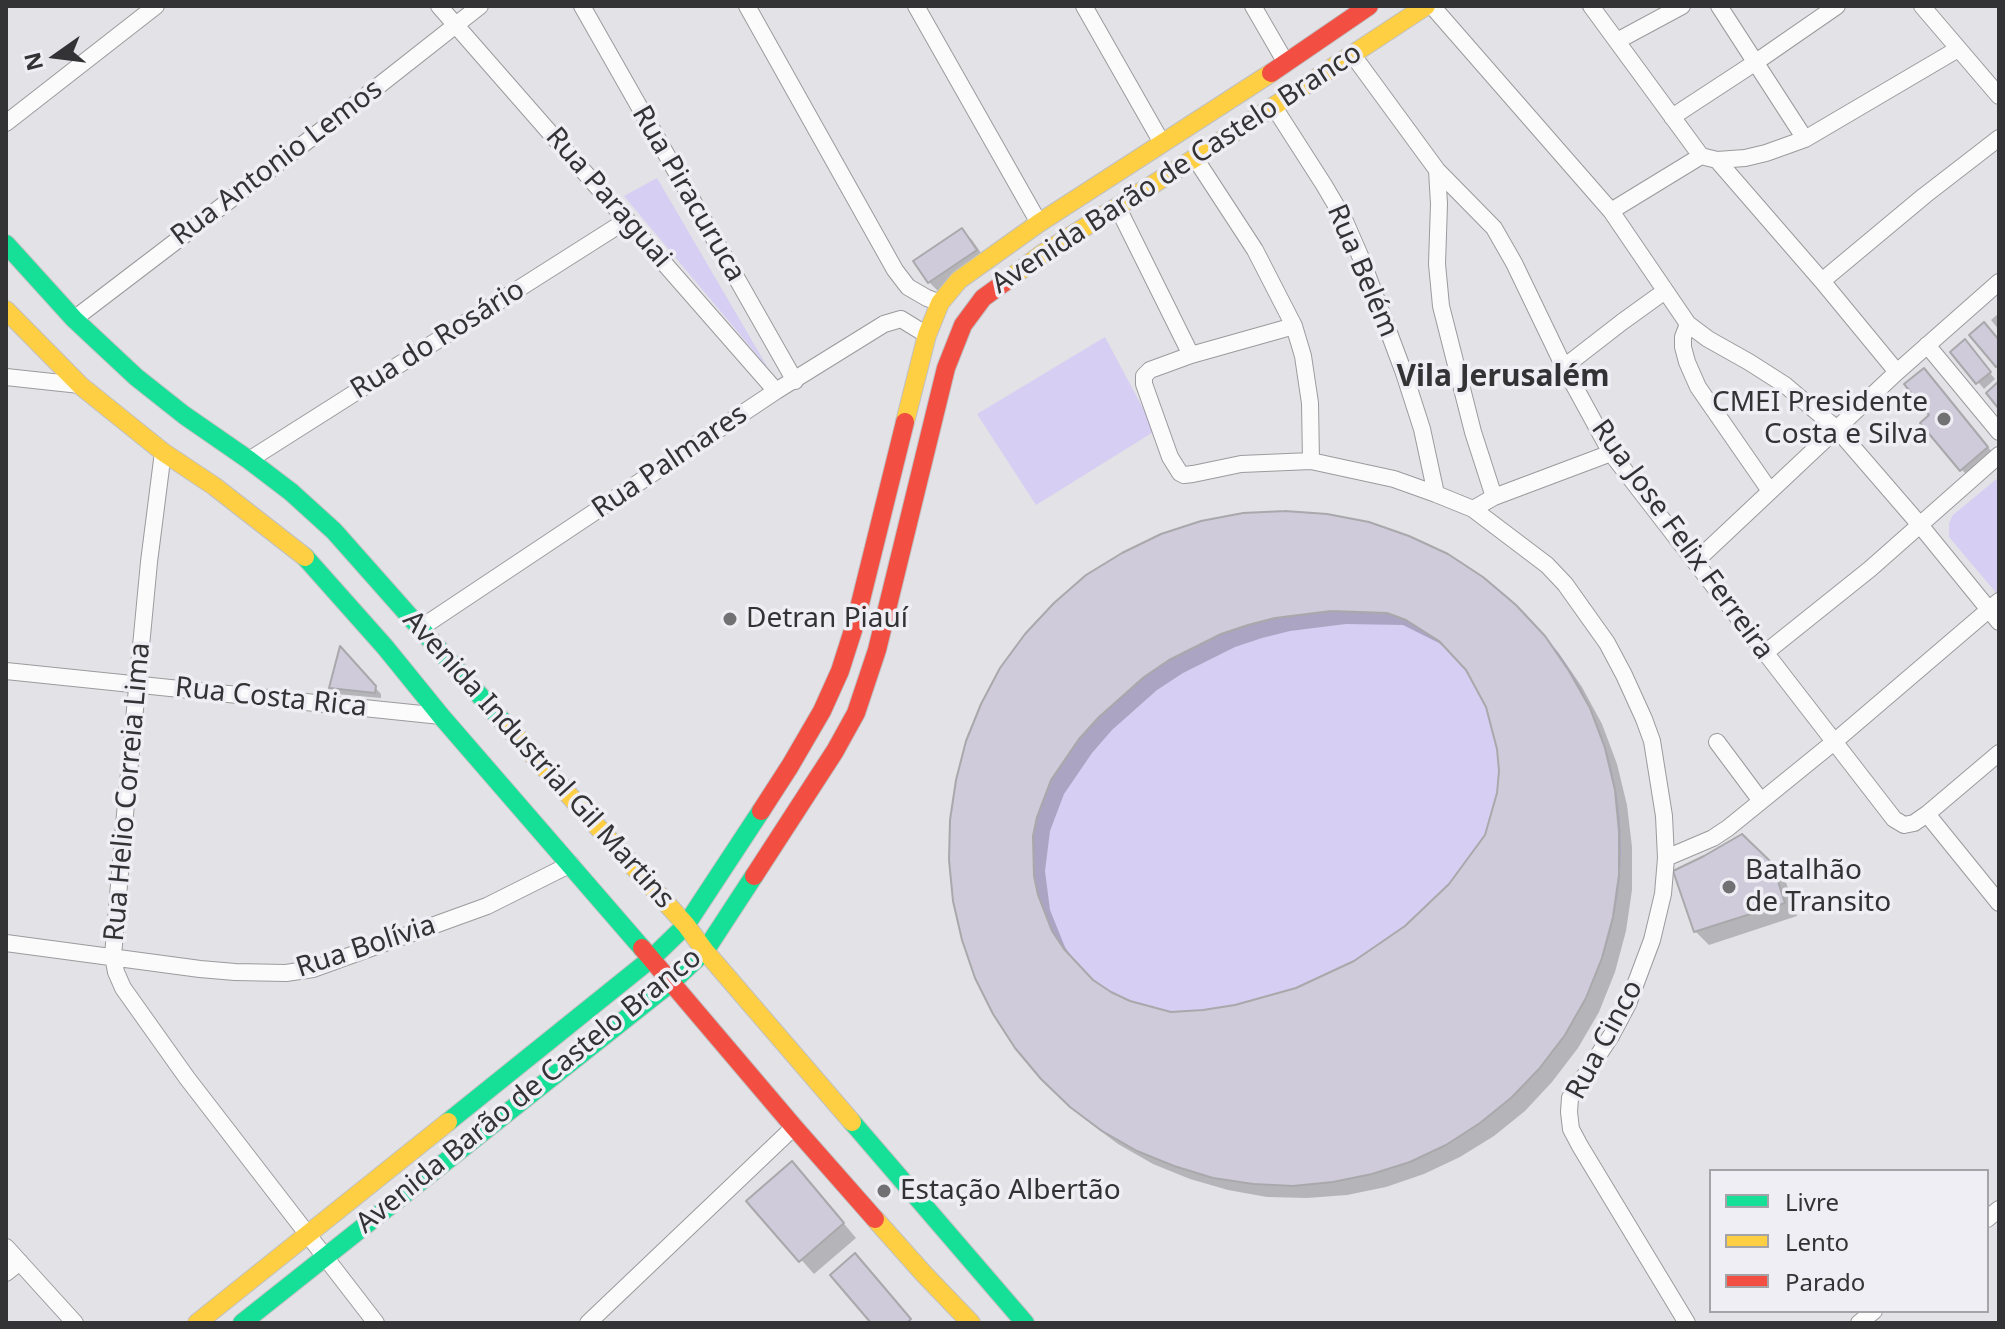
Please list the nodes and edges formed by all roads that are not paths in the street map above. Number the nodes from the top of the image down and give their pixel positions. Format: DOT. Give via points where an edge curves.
graph roads {
  1 [pos="156,6"];
  2 [pos="439,6"];
  3 [pos="480,6"];
  4 [pos="582,6"];
  5 [pos="747,6"];
  6 [pos="916,6"];
  7 [pos="1084,6"];
  8 [pos="1253,6"];
  9 [pos="1369,6"];
  10 [pos="1426,6"];
  11 [pos="1432,6"];
  12 [pos="1591,6"];
  13 [pos="1682,6"];
  14 [pos="1837,6"];
  15 [pos="1922,6"];
  16 [pos="1726,8"];
  17 [pos="456,24"];
  18 [pos="1617,41"];
  19 [pos="1958,49"];
  20 [pos="1352,54"];
  21 [pos="1756,62"];
  22 [pos="1286,63"];
  23 [pos="1999,96"];
  24 [pos="1274,107"];
  25 [pos="1672,117"];
  26 [pos="6,123"];
  27 [pos="1999,138"];
  28 [pos="1805,139"];
  29 [pos="1162,143"];
  30 [pos="1195,158"];
  31 [pos="1709,158"];
  32 [pos="1437,170"];
  33 [pos="1118,208"];
  34 [pos="1611,211"];
  35 [pos="627,220"];
  36 [pos="1039,223"];
  37 [pos="6,244"];
  38 [pos="1822,281"];
  39 [pos="1999,282"];
  40 [pos="1665,291"];
  41 [pos="940,303"];
  42 [pos="6,310"];
  43 [pos="74,319"];
  44 [pos="1688,324"];
  45 [pos="1294,326"];
  46 [pos="927,335"];
  47 [pos="1927,345"];
  48 [pos="1191,355"];
  49 [pos="1564,367"];
  50 [pos="1897,372"];
  51 [pos="6,377"];
  52 [pos="795,381"];
  53 [pos="81,386"];
  54 [pos="776,391"];
  55 [pos="1837,429"];
  56 [pos="1999,432"];
  57 [pos="163,452"];
  58 [pos="1611,453"];
  59 [pos="1999,455"];
  60 [pos="249,460"];
  61 [pos="1311,461"];
  62 [pos="1770,491"];
  63 [pos="1436,494"];
  64 [pos="1494,497"];
  65 [pos="1473,509"];
  66 [pos="1920,525"];
  67 [pos="1696,561"];
  68 [pos="1996,611"];
  69 [pos="419,629"];
  70 [pos="1765,653"];
  71 [pos="6,671"];
  72 [pos="137,684"];
  73 [pos="441,716"];
  74 [pos="1717,742"];
  75 [pos="1834,742"];
  76 [pos="1999,753"];
  77 [pos="1761,801"];
  78 [pos="1927,814"];
  79 [pos="1666,858"];
  80 [pos="571,864"];
  81 [pos="1999,903"];
  82 [pos="686,925"];
  83 [pos="6,943"];
  84 [pos="705,951"];
  85 [pos="113,956"];
  86 [pos="652,958"];
  87 [pos="672,982"];
  88 [pos="794,1127"];
  89 [pos="307,1234"];
  90 [pos="6,1247"];
  91 [pos="325,1256"];
  92 [pos="20,1262"];
  93 [pos="6,1273"];
  94 [pos="75,1323"];
  95 [pos="197,1323"];
  96 [pos="242,1323"];
  97 [pos="376,1323"];
  98 [pos="588,1323"];
  99 [pos="971,1323"];
  100 [pos="1025,1323"];
  101 [pos="1687,1323"];
  1 -- 26 [label="street"];
  2 -- 17 [label="street, Rua Paraguai"];
  3 -- 17 [label="street, Rua Antonio Lemos"];
  4 -- 52 [label="street, Rua Piracuruca"];
  5 -- 41 [label="street" via="902,281"];
  6 -- 36 [label="street"];
  7 -- 29 [label="street"];
  8 -- 22 [label="street"];
  9 -- 22 [label="main road, Avenida Barão de Castelo Branco"];
  10 -- 20 [label="main road, Avenida Barão de Castelo Branco"];
  11 -- 34 [label="street"];
  12 -- 18 [label="street"];
  13 -- 18 [label="street"];
  14 -- 21 [label="street"];
  15 -- 19 [label="street"];
  16 -- 21 [label="street"];
  17 -- 35 [label="street, Rua Paraguai"];
  17 -- 43 [label="street, Rua Antonio Lemos"];
  18 -- 25 [label="street"];
  19 -- 23 [label="street"];
  19 -- 28 [label="street"];
  20 -- 24 [label="main road, Avenida Barão de Castelo Branco"];
  20 -- 32 [label="street, Rua Jose Felix Ferreira"];
  21 -- 25 [label="street"];
  21 -- 28 [label="street"];
  22 -- 29 [label="main road, Avenida Barão de Castelo Branco"];
  24 -- 30 [label="main road, Avenida Barão de Castelo Branco"];
  24 -- 63 [label="street, Rua Belém" via="1344,219 1361,258 1422,429"];
  25 -- 31 [label="street"];
  27 -- 38 [label="street"];
  28 -- 31 [label="street" via="1745,158"];
  29 -- 36 [label="main road, Avenida Barão de Castelo Branco"];
  30 -- 33 [label="main road, Avenida Barão de Castelo Branco"];
  30 -- 45 [label="street" via="1255,250"];
  31 -- 34 [label="street"];
  31 -- 38 [label="street"];
  32 -- 49 [label="street, Rua Jose Felix Ferreira" via="1494,228"];
  32 -- 64 [label="street" via="1441,306"];
  33 -- 48 [label="street"];
  33 -- 84 [label="main road, Avenida Barão de Castelo Branco" via="1003,282 963,325 946,368 877,650 856,713"];
  34 -- 40 [label="street"];
  35 -- 54 [label="street, Rua Paraguai"];
  35 -- 60 [label="street, Rua do Rosário"];
  36 -- 41 [label="main road, Avenida Barão de Castelo Branco" via="959,280"];
  37 -- 43 [label="main road, Avenida Industrial Gil Martins"];
  38 -- 50 [label="street"];
  39 -- 47 [label="street"];
  40 -- 44 [label="street"];
  40 -- 49 [label="street"];
  41 -- 46 [label="main road, Avenida Barão de Castelo Branco"];
  42 -- 53 [label="main road, Avenida Industrial Gil Martins"];
  43 -- 60 [label="main road, Avenida Industrial Gil Martins" via="136,377"];
  44 -- 55 [label="street" via="1785,385"];
  44 -- 62 [label="street" via="1683,347 1698,387"];
  45 -- 48 [label="street"];
  45 -- 61 [label="street" via="1310,403"];
  46 -- 52 [label="street, Rua Palmares" via="897,319"];
  46 -- 82 [label="main road, Avenida Barão de Castelo Branco" via="840,671 790,766"];
  47 -- 50 [label="street"];
  47 -- 56 [label="street"];
  48 -- 61 [label="street, Rua Cinco" via="1150,370 1143,379 1180,473"];
  49 -- 58 [label="street, Rua Jose Felix Ferreira"];
  50 -- 55 [label="street"];
  51 -- 53 [label="street"];
  52 -- 54 [label="street, Rua Palmares"];
  53 -- 57 [label="main road, Avenida Industrial Gil Martins"];
  54 -- 69 [label="street, Rua Palmares"];
  55 -- 62 [label="street"];
  55 -- 66 [label="street"];
  57 -- 72 [label="street, Rua Helio Correia Lima"];
  57 -- 73 [label="main road, Avenida Industrial Gil Martins" via="304,556"];
  58 -- 64 [label="street"];
  58 -- 67 [label="street, Rua Jose Felix Ferreira"];
  59 -- 66 [label="street"];
  60 -- 69 [label="main road, Avenida Industrial Gil Martins" via="334,531"];
  61 -- 63 [label="street, Rua Cinco"];
  62 -- 67 [label="street"];
  63 -- 65 [label="street, Rua Cinco"];
  64 -- 65 [label="street"];
  65 -- 79 [label="street, Rua Cinco" via="1547,565 1607,643 1652,741"];
  66 -- 68 [label="street"];
  66 -- 70 [label="street"];
  67 -- 70 [label="street, Rua Jose Felix Ferreira"];
  68 -- 75 [label="street"];
  69 -- 82 [label="main road, Avenida Industrial Gil Martins"];
  70 -- 75 [label="street, Rua Jose Felix Ferreira"];
  71 -- 72 [label="street, Rua Costa Rica"];
  72 -- 73 [label="street, Rua Costa Rica"];
  72 -- 85 [label="street, Rua Helio Correia Lima"];
  73 -- 80 [label="main road, Avenida Industrial Gil Martins"];
  74 -- 77 [label="street"];
  75 -- 77 [label="street"];
  75 -- 78 [label="street, Rua Jose Felix Ferreira" via="1899,823 1908,825"];
  76 -- 78 [label="street"];
  77 -- 79 [label="street" via="1713,838"];
  78 -- 81 [label="street"];
  79 -- 101 [label="street, Rua Cinco" via="1642,971 1611,1036 1570,1098 1569,1112 1580,1146"];
  80 -- 85 [label="street, Rua Bolívia" via="487,906 313,969 235,972"];
  80 -- 86 [label="main road, Avenida Industrial Gil Martins"];
  82 -- 84 [label="main road, Avenida Industrial Gil Martins"];
  82 -- 86 [label="main road, Avenida Barão de Castelo Branco"];
  83 -- 85 [label="street, Rua Bolívia"];
  84 -- 87 [label="main road, Avenida Barão de Castelo Branco"];
  84 -- 100 [label="main road, Avenida Industrial Gil Martins"];
  85 -- 89 [label="street, Rua Helio Correia Lima" via="123,988"];
  86 -- 87 [label="main road, Avenida Industrial Gil Martins"];
  86 -- 89 [label="main road, Avenida Barão de Castelo Branco"];
  87 -- 88 [label="main road, Avenida Industrial Gil Martins"];
  87 -- 91 [label="main road, Avenida Barão de Castelo Branco"];
  88 -- 98 [label="street"];
  88 -- 99 [label="main road, Avenida Industrial Gil Martins"];
  89 -- 91 [label="street, Rua Helio Correia Lima"];
  89 -- 95 [label="main road, Avenida Barão de Castelo Branco"];
  90 -- 92 [label="street"];
  91 -- 96 [label="main road, Avenida Barão de Castelo Branco"];
  91 -- 97 [label="street, Rua Helio Correia Lima"];
  92 -- 93 [label="street"];
  92 -- 94 [label="street"];
}
